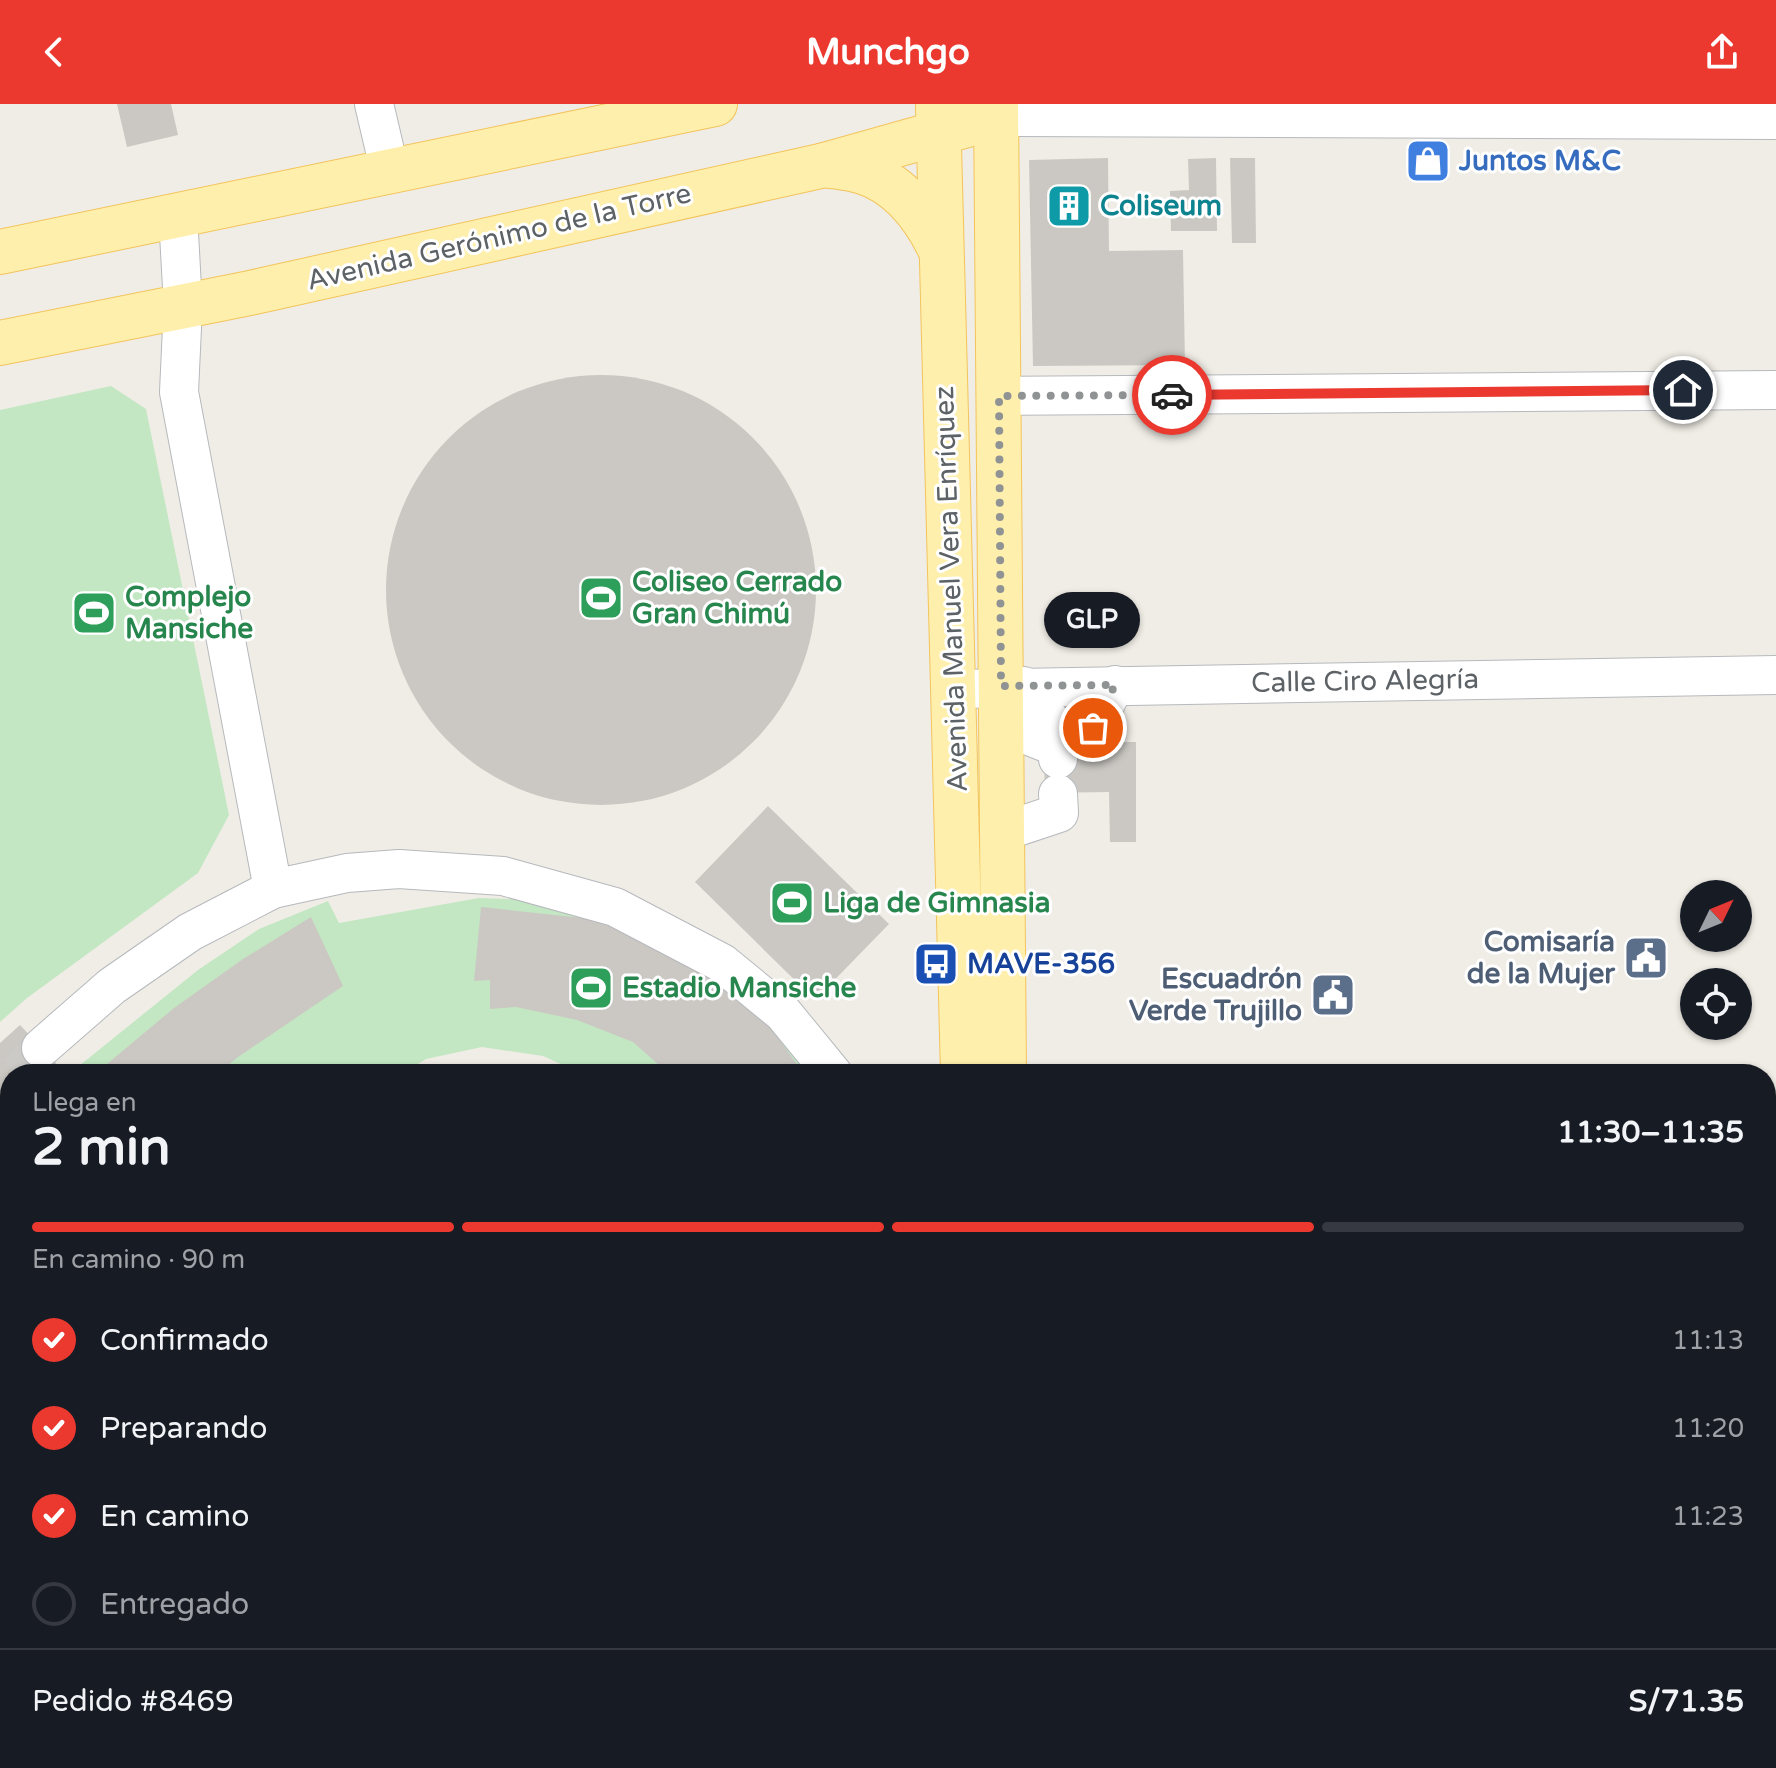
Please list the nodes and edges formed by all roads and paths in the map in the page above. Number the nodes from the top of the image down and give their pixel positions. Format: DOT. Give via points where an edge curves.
graph roads {
  1 [pos="374,104"];
  2 [pos="715,104"];
  3 [pos="996,111"];
  4 [pos="938,118"];
  5 [pos="1776,120"];
  6 [pos="825,165"];
  7 [pos="390,172"];
  8 [pos="178,215"];
  9 [pos="941,251"];
  10 [pos="0,252"];
  11 [pos="183,306"];
  12 [pos="0,343"];
  13 [pos="1776,390"];
  14 [pos="999,396"];
  15 [pos="1776,675"];
  16 [pos="1115,685"];
  17 [pos="954,689"];
  18 [pos="1009,699"];
  19 [pos="1057,757"];
  20 [pos="1002,832"];
  21 [pos="957,835"];
  22 [pos="273,889"];
  23 [pos="1004,983"];
  24 [pos="961,987"];
  25 [pos="41,1048"];
  26 [pos="823,1064"];
  27 [pos="963,1064"];
  28 [pos="1004,1064"];
  1 -- 7 [label="street"];
  2 -- 7 [label="main road"];
  3 -- 4 [label="main road, Avenida Gerónimo de la Torre"];
  3 -- 5 [label="street"];
  3 -- 14 [label="main road, Avenida Manuel Vera Enríquez"];
  4 -- 6 [label="main road, Avenida Gerónimo de la Torre"];
  4 -- 9 [label="main road, Avenida Manuel Vera Enríquez"];
  6 -- 9 [label="main road" via="864,172 899,192 927,222"];
  6 -- 11 [label="main road, Avenida Gerónimo de la Torre"];
  7 -- 8 [label="main road"];
  8 -- 10 [label="main road"];
  8 -- 11 [label="street"];
  9 -- 17 [label="main road, Avenida Manuel Vera Enríquez"];
  11 -- 12 [label="main road, Avenida Gerónimo de la Torre"];
  11 -- 22 [label="street" via="179,392"];
  13 -- 14 [label="street"];
  14 -- 18 [label="main road, Avenida Manuel Vera Enríquez"];
  15 -- 16 [label="street, Calle Ciro Alegría"];
  16 -- 18 [label="street, Calle Ciro Alegría"];
  16 -- 19 [label="street" via="1093,728"];
  17 -- 18 [label="street, Calle Ciro Alegría"];
  17 -- 21 [label="main road, Avenida Manuel Vera Enríquez"];
  18 -- 19 [label="street"];
  18 -- 20 [label="main road, Avenida Manuel Vera Enríquez"];
  19 -- 20 [label="street" via="1059,813"];
  20 -- 21 [label="main road"];
  20 -- 23 [label="main road, Avenida Manuel Vera Enríquez"];
  21 -- 24 [label="main road, Avenida Manuel Vera Enríquez"];
  22 -- 25 [label="street" via="190,932 112,986"];
  22 -- 26 [label="street" via="347,873 399,869 503,876 615,907 722,963"];
  23 -- 24 [label="main road"];
  23 -- 28 [label="main road, Avenida Manuel Vera Enríquez"];
  24 -- 27 [label="main road, Avenida Manuel Vera Enríquez"];
}
